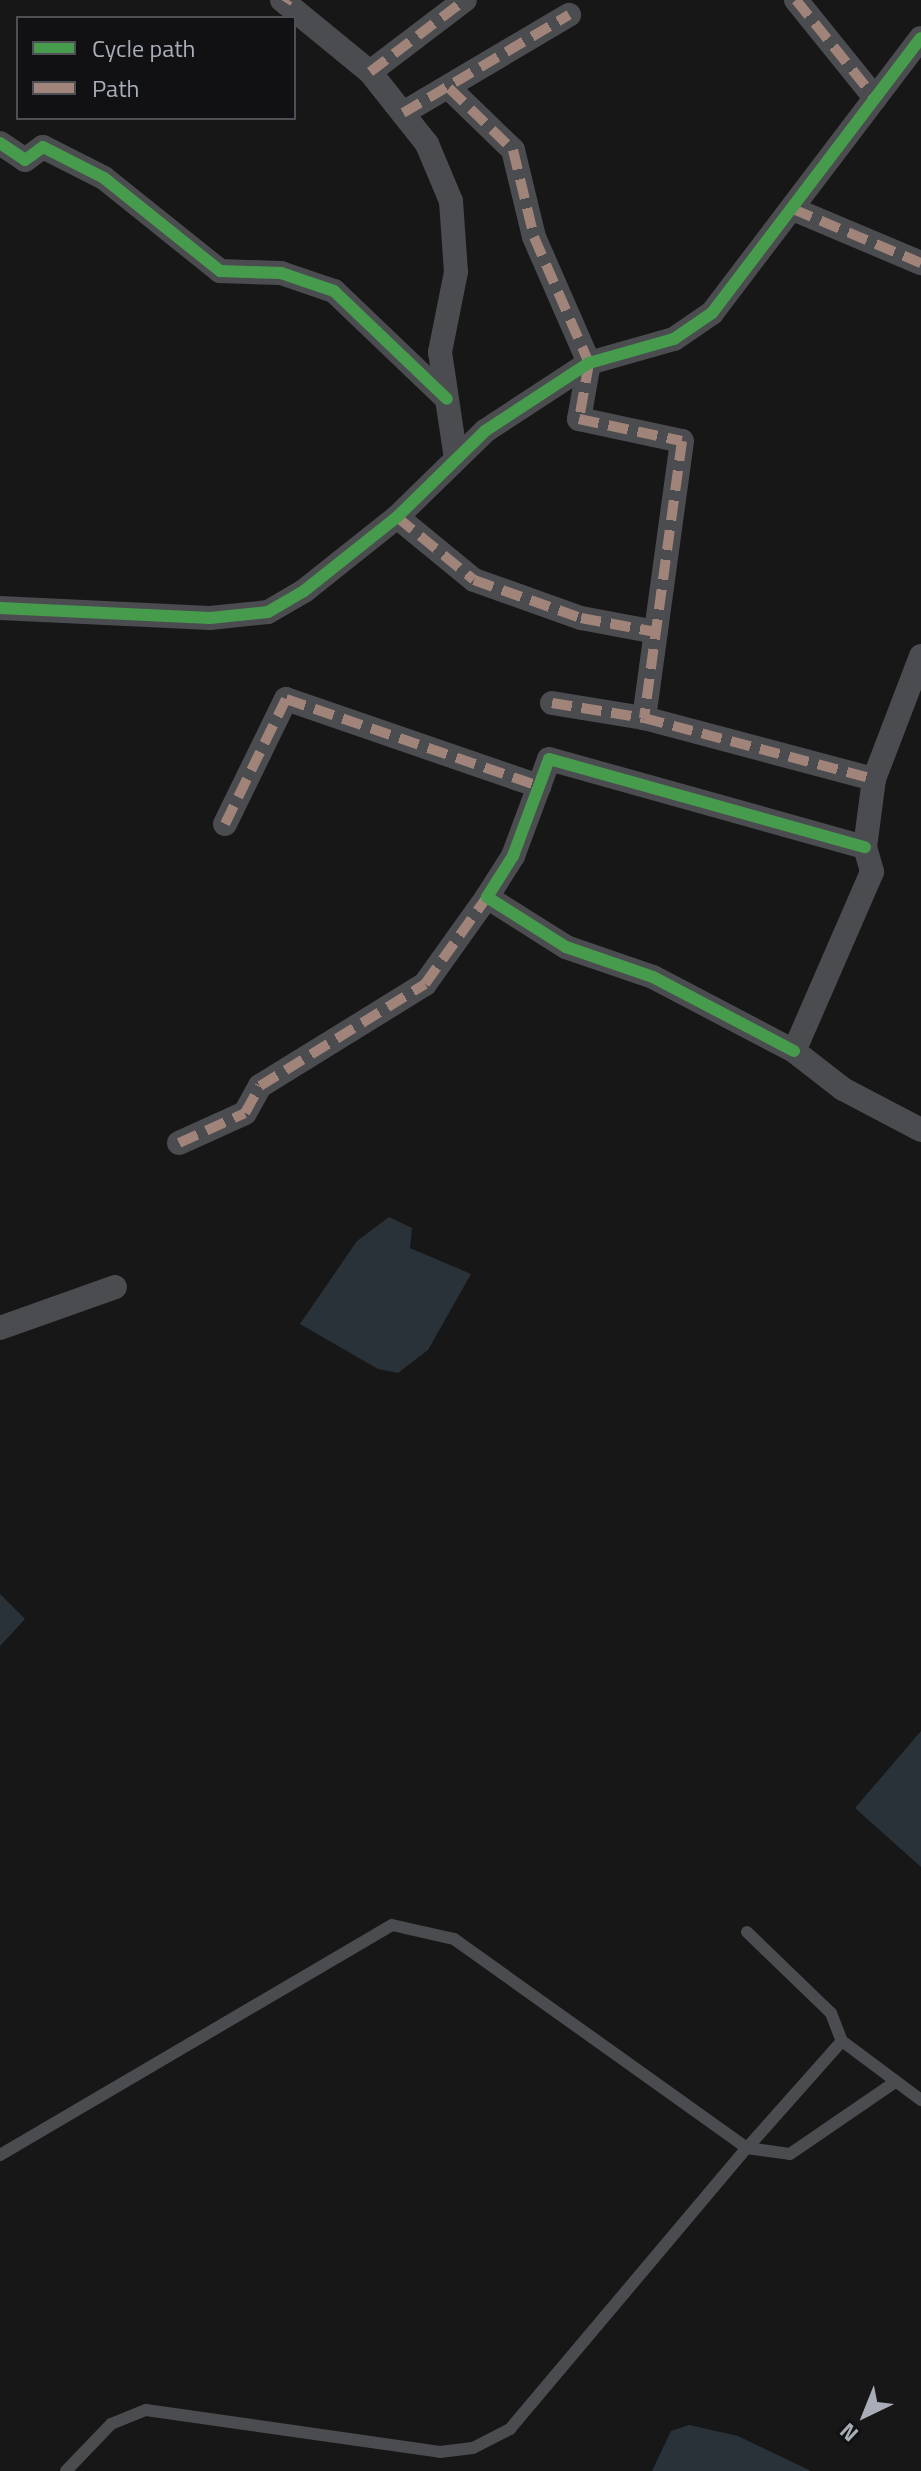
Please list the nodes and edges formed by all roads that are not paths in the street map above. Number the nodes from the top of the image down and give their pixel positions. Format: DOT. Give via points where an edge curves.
graph roads {
  1 [pos="465,0"];
  2 [pos="796,0"];
  3 [pos="285,1"];
  4 [pos="569,15"];
  5 [pos="921,38"];
  6 [pos="370,72"];
  7 [pos="449,88"];
  8 [pos="875,98"];
  9 [pos="403,113"];
  10 [pos="0,143"];
  11 [pos="793,209"];
  12 [pos="921,263"];
  13 [pos="589,363"];
  14 [pos="447,399"];
  15 [pos="456,459"];
  16 [pos="397,517"];
  17 [pos="0,608"];
  18 [pos="656,632"];
  19 [pos="921,656"];
  20 [pos="552,703"];
  21 [pos="644,718"];
  22 [pos="874,779"];
  23 [pos="539,786"];
  24 [pos="225,824"];
  25 [pos="865,847"];
  26 [pos="487,897"];
  27 [pos="794,1051"];
  28 [pos="921,1130"];
  29 [pos="179,1143"];
  30 [pos="115,1287"];
  31 [pos="0,1328"];
  32 [pos="747,1932"];
  33 [pos="842,2041"];
  34 [pos="895,2082"];
  35 [pos="921,2100"];
  36 [pos="747,2148"];
  37 [pos="0,2155"];
  38 [pos="66,2471"];
  1 -- 6 [label="street"];
  2 -- 8 [label="street"];
  3 -- 6 [label="street"];
  4 -- 7 [label="street"];
  5 -- 8 [label="street"];
  6 -- 9 [label="street"];
  7 -- 9 [label="street"];
  7 -- 13 [label="street" via="513,150 534,237"];
  8 -- 11 [label="street"];
  9 -- 14 [label="street" via="431,152 451,201 456,272 440,352"];
  10 -- 14 [label="street" via="25,160 43,147 104,178 220,271 281,273 334,291"];
  11 -- 12 [label="street"];
  11 -- 13 [label="street" via="712,313 674,339"];
  13 -- 15 [label="street" via="485,431"];
  13 -- 18 [label="street" via="579,419 682,441"];
  14 -- 15 [label="street"];
  15 -- 16 [label="street"];
  16 -- 17 [label="street" via="268,612 210,618"];
  16 -- 18 [label="street" via="474,580 581,618"];
  18 -- 21 [label="street"];
  19 -- 22 [label="street"];
  20 -- 21 [label="street"];
  21 -- 22 [label="street"];
  22 -- 25 [label="street"];
  23 -- 24 [label="street" via="286,699"];
  23 -- 25 [label="street" via="549,759"];
  23 -- 26 [label="street" via="513,856"];
  25 -- 27 [label="street" via="872,872"];
  26 -- 27 [label="street" via="566,947 653,977"];
  26 -- 29 [label="street" via="425,984 260,1086 245,1113"];
  27 -- 28 [label="street" via="843,1089"];
  30 -- 31 [label="street"];
  32 -- 33 [label="lane" via="831,2013"];
  33 -- 34 [label="lane"];
  33 -- 36 [label="lane"];
  34 -- 35 [label="lane"];
  34 -- 36 [label="lane" via="790,2154"];
  36 -- 37 [label="lane" via="454,1939 392,1925"];
  36 -- 38 [label="lane" via="510,2429 473,2448 440,2452 146,2410 111,2424"];
}
